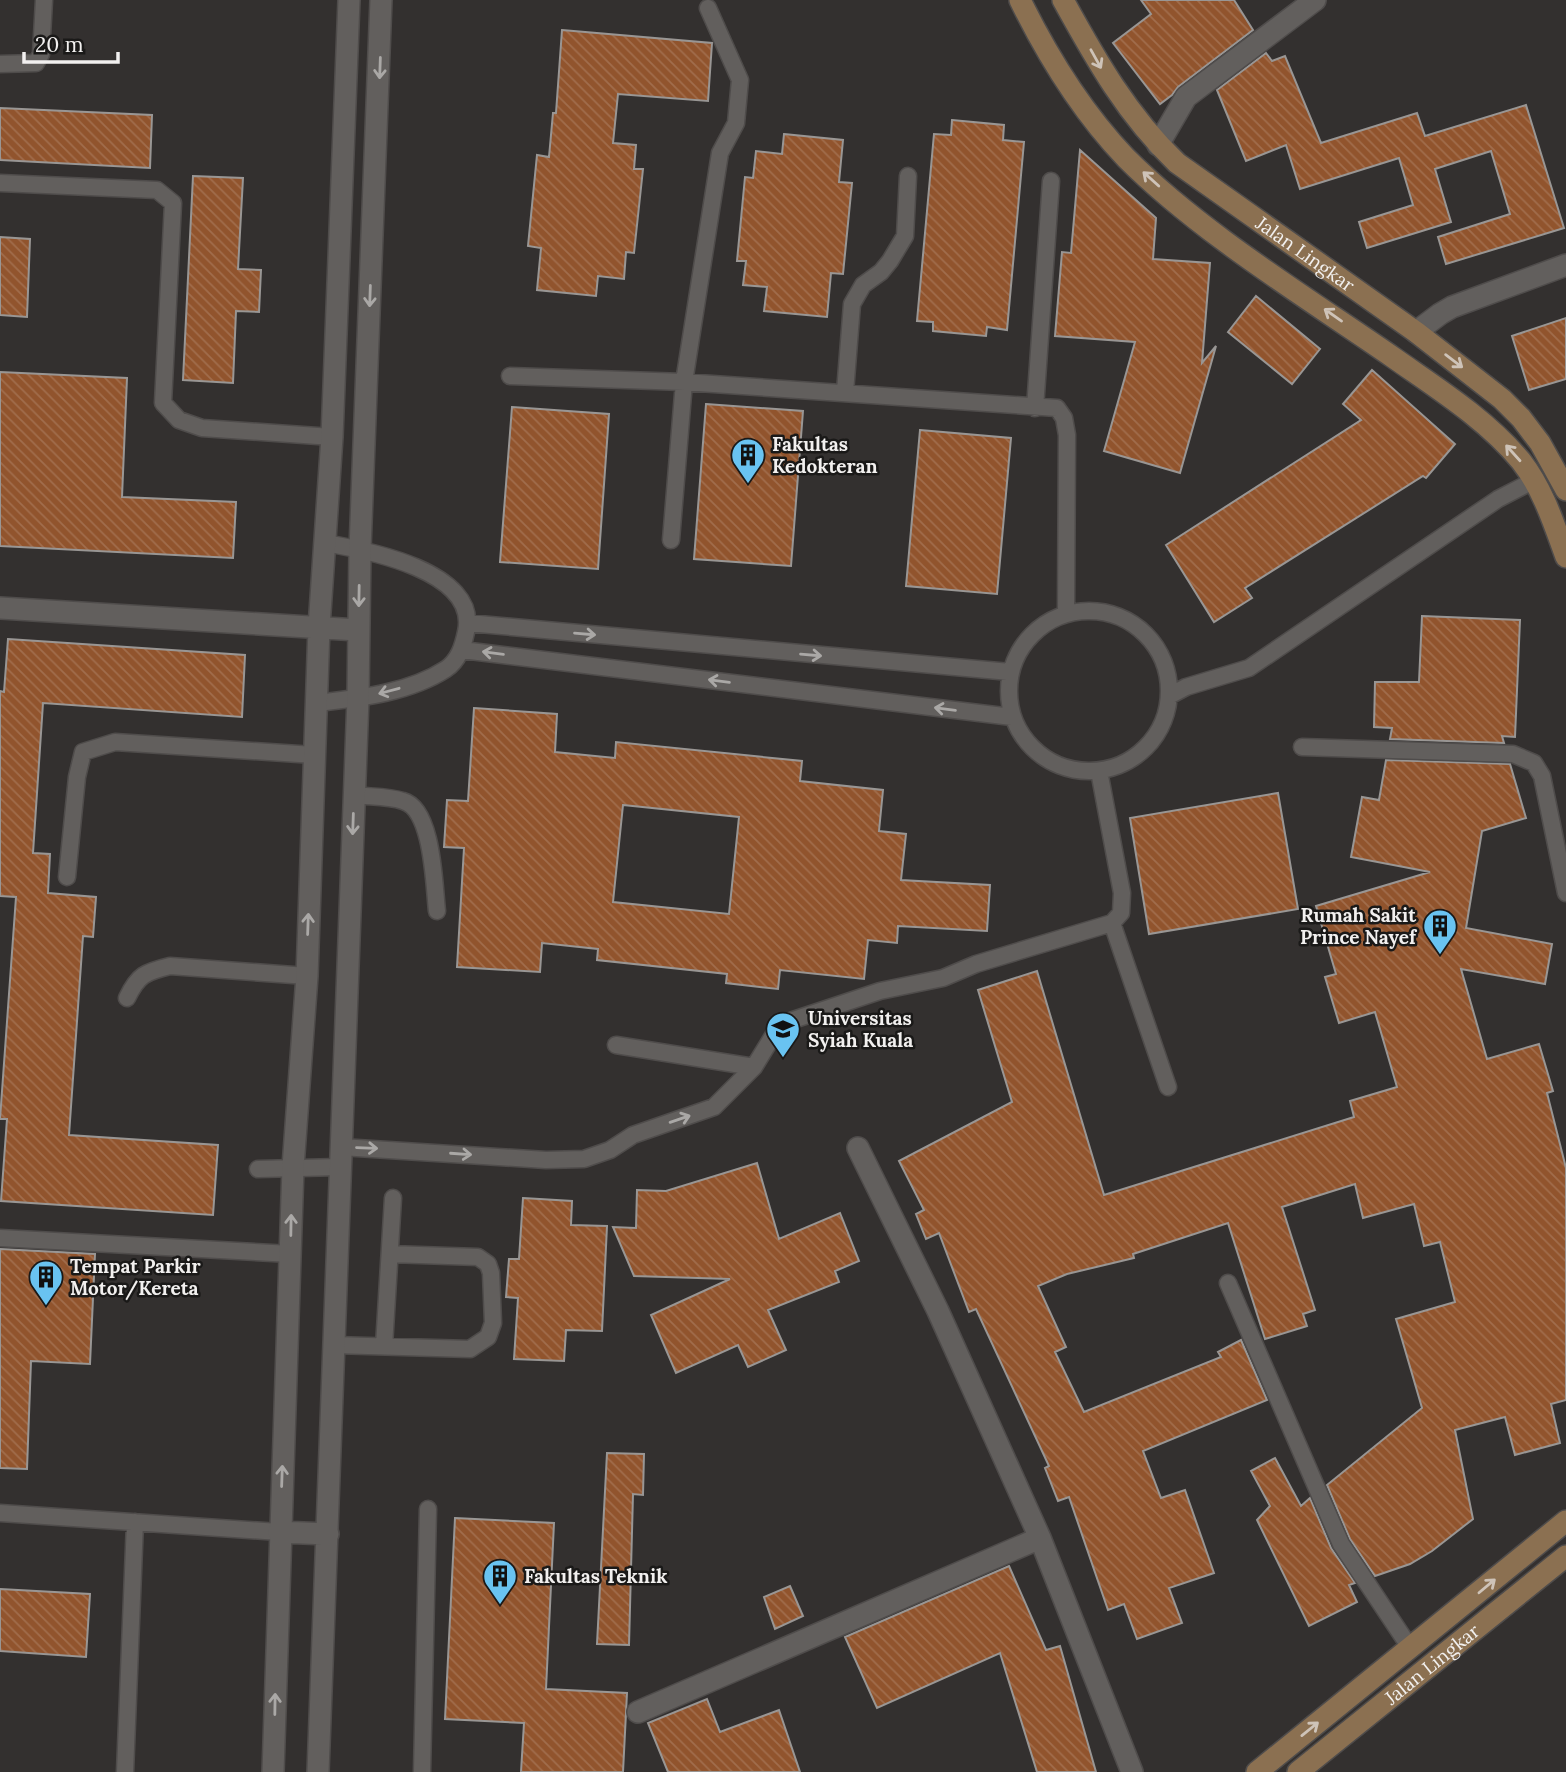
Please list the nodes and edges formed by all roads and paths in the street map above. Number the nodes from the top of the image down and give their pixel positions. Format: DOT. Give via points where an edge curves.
graph roads {
  1 [pos="44,0"];
  2 [pos="349,0"];
  3 [pos="381,0"];
  4 [pos="1020,0"];
  5 [pos="1063,0"];
  6 [pos="1315,0"];
  7 [pos="708,8"];
  8 [pos="0,64"];
  9 [pos="1158,145"];
  10 [pos="908,176"];
  11 [pos="1051,181"];
  12 [pos="0,183"];
  13 [pos="1566,265"];
  14 [pos="1416,332"];
  15 [pos="510,376"];
  16 [pos="684,382"];
  17 [pos="845,392"];
  18 [pos="1035,408"];
  19 [pos="332,437"];
  20 [pos="1533,481"];
  21 [pos="1566,490"];
  22 [pos="671,540"];
  23 [pos="325,543"];
  24 [pos="360,549"];
  25 [pos="1566,557"];
  26 [pos="0,608"];
  27 [pos="1066,613"];
  28 [pos="468,623"];
  29 [pos="319,627"];
  30 [pos="358,630"];
  31 [pos="462,650"];
  32 [pos="1010,673"];
  33 [pos="1169,696"];
  34 [pos="358,698"];
  35 [pos="317,703"];
  36 [pos="1013,717"];
  37 [pos="1302,747"];
  38 [pos="314,755"];
  39 [pos="1099,771"];
  40 [pos="354,795"];
  41 [pos="1562,857"];
  42 [pos="66,877"];
  43 [pos="1566,893"];
  44 [pos="437,911"];
  45 [pos="1112,923"];
  46 [pos="307,976"];
  47 [pos="127,998"];
  48 [pos="616,1045"];
  49 [pos="754,1067"];
  50 [pos="1168,1087"];
  51 [pos="858,1148"];
  52 [pos="340,1157"];
  53 [pos="293,1167"];
  54 [pos="258,1169"];
  55 [pos="393,1198"];
  56 [pos="0,1238"];
  57 [pos="291,1254"];
  58 [pos="390,1254"];
  59 [pos="1228,1283"];
  60 [pos="334,1345"];
  61 [pos="384,1346"];
  62 [pos="428,1509"];
  63 [pos="0,1513"];
  64 [pos="1566,1521"];
  65 [pos="135,1522"];
  66 [pos="279,1532"];
  67 [pos="328,1534"];
  68 [pos="1040,1538"];
  69 [pos="1566,1556"];
  70 [pos="1411,1648"];
  71 [pos="638,1712"];
  72 [pos="125,1772"];
  73 [pos="273,1772"];
  74 [pos="318,1772"];
  75 [pos="422,1772"];
  76 [pos="1132,1772"];
  77 [pos="1257,1772"];
  78 [pos="1298,1772"];
  1 -- 8 [label="lane" via="41,54 36,63"];
  2 -- 19 [label="street"];
  3 -- 24 [label="street, one-way"];
  20 -- 4 [label="street, one-way" via="1502,441 1456,401 1230,243 1127,159 1062,78"];
  5 -- 9 [label="street, Jalan Lingkar, one-way" via="1103,71"];
  6 -- 9 [label="street" via="1186,97"];
  7 -- 16 [label="lane" via="740,80 736,123 720,153"];
  9 -- 14 [label="street, Jalan Lingkar"];
  10 -- 17 [label="lane" via="905,236 890,261 863,285 852,304"];
  11 -- 18 [label="lane"];
  12 -- 19 [label="lane" via="157,190 166,195 173,203 163,402 179,420 202,428"];
  13 -- 14 [label="street" via="1452,307"];
  14 -- 21 [label="street, Jalan Lingkar, one-way" via="1521,418"];
  15 -- 16 [label="lane"];
  16 -- 17 [label="lane"];
  16 -- 22 [label="lane"];
  17 -- 18 [label="lane"];
  18 -- 27 [label="lane" via="1057,408 1067,435"];
  19 -- 23 [label="street"];
  20 -- 25 [label="street"];
  20 -- 33 [label="lane" via="1498,499 1249,668"];
  23 -- 24 [label="lane"];
  23 -- 29 [label="street"];
  24 -- 28 [label="lane" via="428,572 461,603"];
  24 -- 30 [label="street, one-way"];
  26 -- 29 [label="street"];
  27 -- 32 [label="lane" via="1041,625 1022,646"];
  27 -- 33 [label="lane" via="1091,610 1117,615 1139,627 1156,647 1167,671"];
  28 -- 31 [label="lane"];
  28 -- 32 [label="lane, one-way"];
  29 -- 30 [label="street"];
  29 -- 35 [label="street"];
  30 -- 34 [label="street"];
  31 -- 34 [label="lane, one-way" via="448,667 419,682"];
  36 -- 31 [label="lane, one-way"];
  32 -- 36 [label="lane"];
  33 -- 39 [label="lane" via="1163,723 1148,746 1126,763"];
  34 -- 35 [label="lane"];
  34 -- 40 [label="street"];
  35 -- 38 [label="street"];
  36 -- 39 [label="lane" via="1026,741 1046,760 1072,770"];
  37 -- 41 [label="lane" via="1513,754 1534,763 1542,776"];
  38 -- 42 [label="lane" via="115,742 83,752"];
  46 -- 38 [label="street, one-way"];
  39 -- 45 [label="lane" via="1122,893 1121,913"];
  40 -- 44 [label="lane" via="405,801 416,808 429,847"];
  40 -- 52 [label="street, one-way"];
  41 -- 43 [label="lane"];
  45 -- 49 [label="lane" via="793,1020 776,1031"];
  45 -- 50 [label="lane"];
  46 -- 47 [label="lane" via="170,966 148,971 135,982"];
  46 -- 53 [label="street"];
  48 -- 49 [label="lane"];
  52 -- 49 [label="lane, one-way" via="584,1159 633,1135 714,1107"];
  51 -- 68 [label="street" via="938,1311"];
  52 -- 53 [label="lane"];
  52 -- 60 [label="street"];
  53 -- 54 [label="lane"];
  57 -- 53 [label="street, one-way"];
  55 -- 58 [label="lane"];
  56 -- 57 [label="lane"];
  66 -- 57 [label="street, one-way"];
  58 -- 61 [label="lane"];
  58 -- 61 [label="lane" via="478,1257 491,1273 493,1323 488,1337 470,1349"];
  59 -- 70 [label="lane" via="1341,1544"];
  60 -- 61 [label="lane"];
  60 -- 67 [label="street"];
  62 -- 75 [label="lane"];
  63 -- 65 [label="lane"];
  70 -- 64 [label="street, one-way"];
  65 -- 66 [label="lane"];
  65 -- 72 [label="lane"];
  66 -- 67 [label="street"];
  73 -- 66 [label="street, one-way"];
  67 -- 74 [label="street"];
  68 -- 71 [label="street"];
  68 -- 76 [label="street"];
  69 -- 78 [label="street, Jalan Lingkar"];
  77 -- 70 [label="street, one-way"];
}
